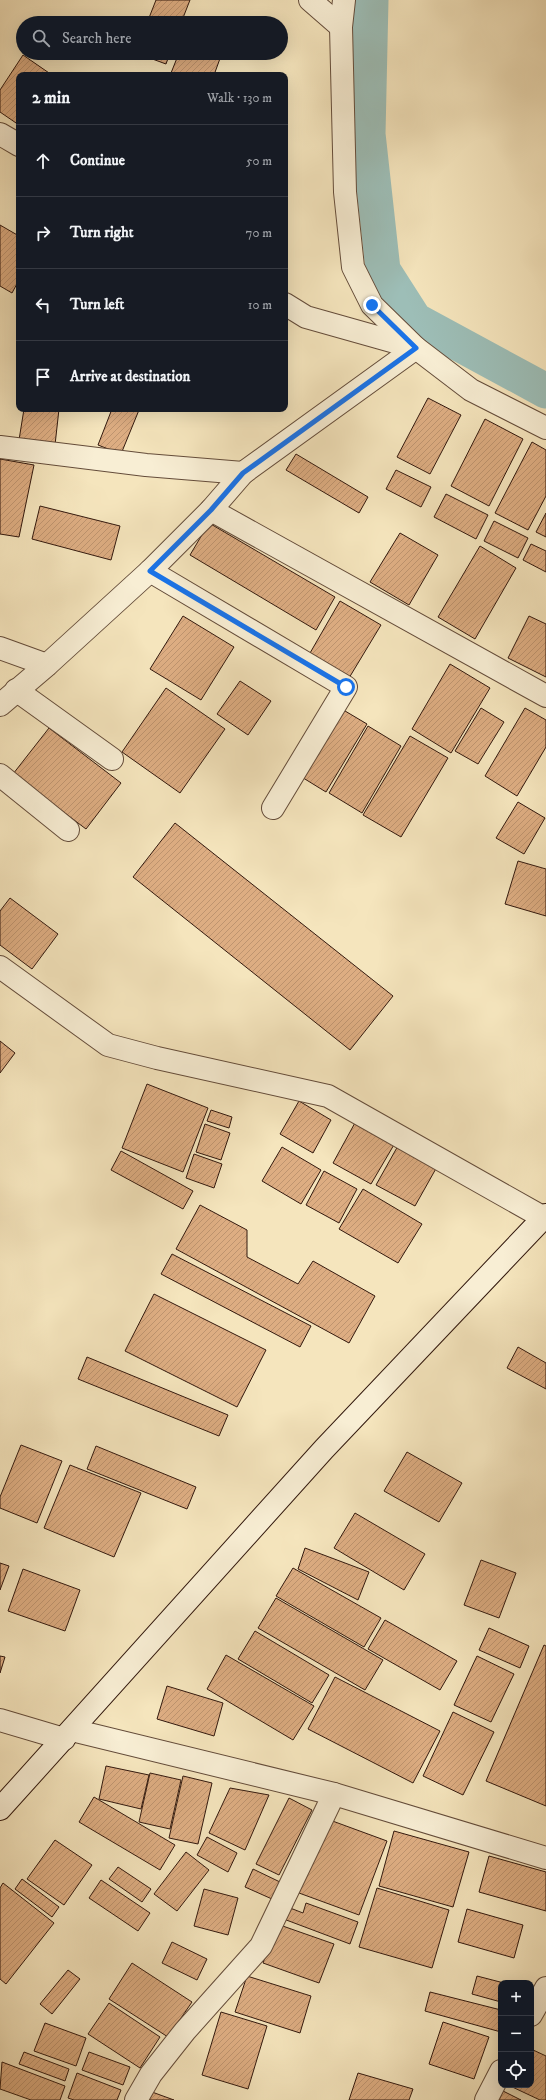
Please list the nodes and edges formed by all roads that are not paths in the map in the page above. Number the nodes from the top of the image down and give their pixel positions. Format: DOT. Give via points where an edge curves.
graph roads {
  1 [pos="310,0"];
  2 [pos="344,0"];
  3 [pos="341,27"];
  4 [pos="0,134"];
  5 [pos="16,143"];
  6 [pos="288,306"];
  7 [pos="416,348"];
  8 [pos="546,428"];
  9 [pos="0,447"];
  10 [pos="243,473"];
  11 [pos="211,510"];
  12 [pos="150,571"];
  13 [pos="0,648"];
  14 [pos="47,665"];
  15 [pos="16,690"];
  16 [pos="546,696"];
  17 [pos="0,705"];
  18 [pos="112,759"];
  19 [pos="0,775"];
  20 [pos="273,808"];
  21 [pos="68,830"];
  22 [pos="0,967"];
  23 [pos="545,1217"];
  24 [pos="0,1720"];
  25 [pos="68,1735"];
  26 [pos="334,1794"];
  27 [pos="0,1809"];
  28 [pos="546,1858"];
  29 [pos="546,1988"];
  30 [pos="534,2010"];
  31 [pos="498,2077"];
  32 [pos="136,2100"];
  33 [pos="486,2100"];
  1 -- 3 [label="street"];
  2 -- 3 [label="street"];
  3 -- 7 [label="street" via="345,192 353,267 372,305"];
  4 -- 5 [label="street"];
  6 -- 7 [label="street" via="306,317"];
  7 -- 8 [label="street" via="471,390"];
  7 -- 10 [label="street"];
  9 -- 10 [label="street" via="146,465"];
  10 -- 11 [label="street"];
  11 -- 12 [label="street"];
  11 -- 16 [label="street"];
  12 -- 14 [label="street"];
  12 -- 20 [label="street" via="346,687"];
  13 -- 14 [label="street"];
  14 -- 15 [label="street"];
  15 -- 17 [label="street"];
  15 -- 18 [label="street"];
  19 -- 21 [label="street"];
  22 -- 23 [label="street" via="108,1045 328,1096"];
  23 -- 25 [label="street" via="324,1449"];
  24 -- 25 [label="street"];
  25 -- 26 [label="street"];
  25 -- 27 [label="street"];
  26 -- 28 [label="street"];
  26 -- 32 [label="street" via="261,1946 185,2032 151,2074"];
  29 -- 30 [label="street"];
  31 -- 33 [label="street"];
}
